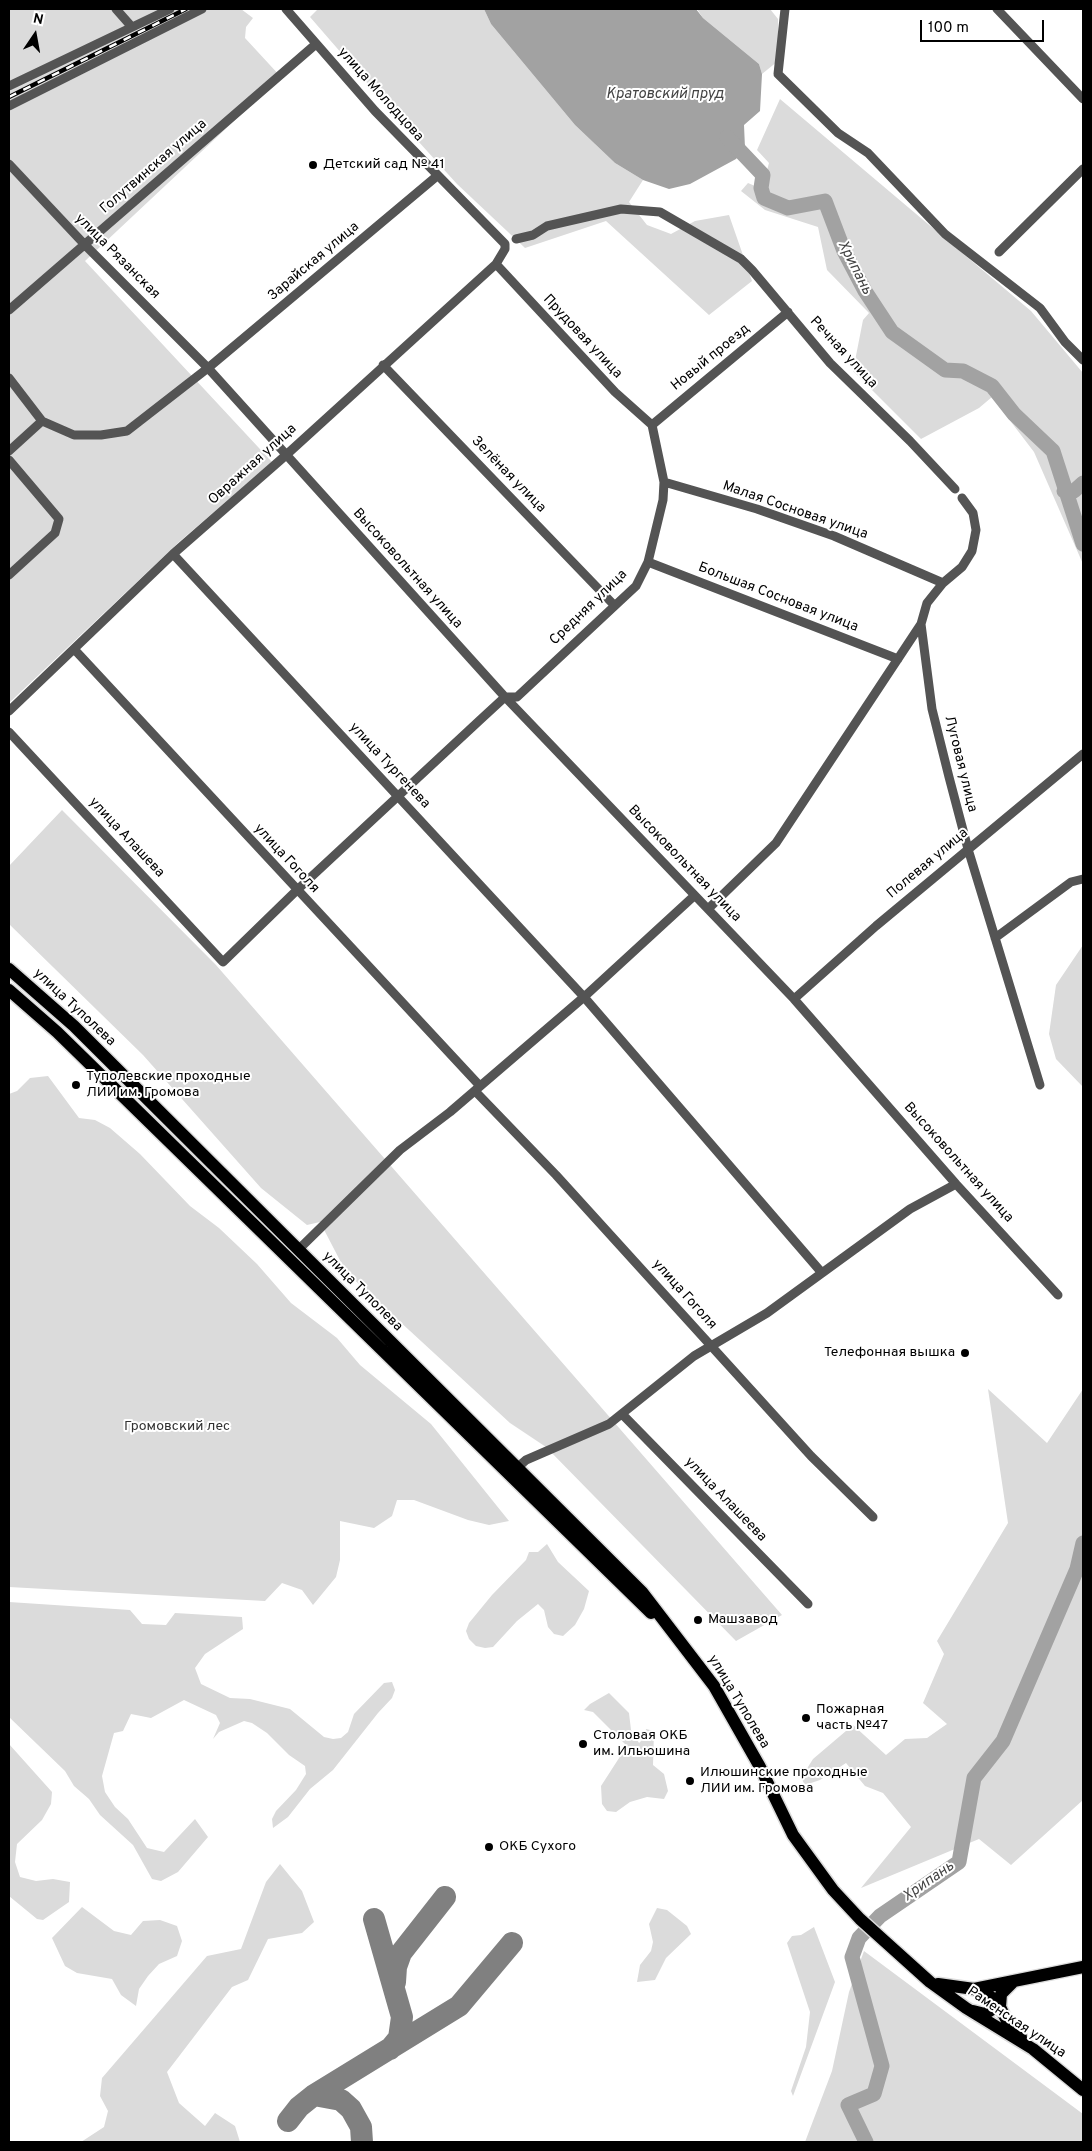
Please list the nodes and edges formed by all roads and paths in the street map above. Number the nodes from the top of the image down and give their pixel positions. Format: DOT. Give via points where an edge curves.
graph roads {
  1 [pos="116,9"];
  2 [pos="170,9"];
  3 [pos="202,9"];
  4 [pos="286,9"];
  5 [pos="785,9"];
  6 [pos="997,9"];
  7 [pos="131,26"];
  8 [pos="316,44"];
  9 [pos="9,86"];
  10 [pos="1083,99"];
  11 [pos="9,106"];
  12 [pos="9,164"];
  13 [pos="1083,169"];
  14 [pos="437,176"];
  15 [pos="500,238"];
  16 [pos="516,239"];
  17 [pos="86,246"];
  18 [pos="999,252"];
  19 [pos="496,264"];
  20 [pos="9,310"];
  21 [pos="788,312"];
  22 [pos="1083,360"];
  23 [pos="383,365"];
  24 [pos="208,368"];
  25 [pos="9,378"];
  26 [pos="42,421"];
  27 [pos="652,425"];
  28 [pos="9,451"];
  29 [pos="285,456"];
  30 [pos="9,460"];
  31 [pos="664,482"];
  32 [pos="955,489"];
  33 [pos="962,498"];
  34 [pos="174,554"];
  35 [pos="648,562"];
  36 [pos="9,575"];
  37 [pos="943,583"];
  38 [pos="614,605"];
  39 [pos="921,624"];
  40 [pos="74,649"];
  41 [pos="898,660"];
  42 [pos="505,698"];
  43 [pos="9,712"];
  44 [pos="9,732"];
  45 [pos="1083,754"];
  46 [pos="399,796"];
  47 [pos="968,849"];
  48 [pos="1083,879"];
  49 [pos="296,891"];
  50 [pos="694,896"];
  51 [pos="708,909"];
  52 [pos="995,938"];
  53 [pos="224,962"];
  54 [pos="9,969"];
  55 [pos="9,990"];
  56 [pos="584,998"];
  57 [pos="794,999"];
  58 [pos="1040,1085"];
  59 [pos="477,1088"];
  60 [pos="956,1184"];
  61 [pos="298,1250"];
  62 [pos="822,1273"];
  63 [pos="1058,1295"];
  64 [pos="710,1345"];
  65 [pos="622,1414"];
  66 [pos="518,1467"];
  67 [pos="873,1517"];
  68 [pos="808,1604"];
  69 [pos="686,1647"];
  70 [pos="904,1959"];
  71 [pos="1083,1967"];
  72 [pos="1015,1981"];
  73 [pos="930,1982"];
  74 [pos="974,1989"];
  75 [pos="966,2008"];
  76 [pos="1033,2049"];
  77 [pos="1083,2090"];
  1 -- 7 [label="street"];
  2 -- 7 [label="street"];
  3 -- 11 [label="street"];
  4 -- 8 [label="street, улица Молодцова"];
  5 -- 22 [label="street" via="778,74 838,132 868,154 945,234 1040,308"];
  6 -- 10 [label="street"];
  7 -- 9 [label="street"];
  8 -- 14 [label="street, улица Молодцова"];
  8 -- 17 [label="street, Голутвинская улица"];
  12 -- 17 [label="street, улица Рязанская"];
  13 -- 18 [label="street"];
  14 -- 15 [label="street, улица Молодцова"];
  14 -- 24 [label="street, Зарайская улица"];
  15 -- 19 [label="street, Овражная улица" via="505,249"];
  16 -- 21 [label="street, Речная улица" via="533,235 547,226 621,209 660,212 746,265"];
  17 -- 20 [label="street, Голутвинская улица"];
  17 -- 24 [label="street, улица Рязанская"];
  19 -- 23 [label="street, Овражная улица"];
  19 -- 27 [label="street, Прудовая улица" via="615,392"];
  21 -- 27 [label="street, Новый проезд"];
  21 -- 32 [label="street, Речная улица" via="830,363"];
  23 -- 29 [label="street, Овражная улица"];
  23 -- 38 [label="street, Зелёная улица"];
  24 -- 26 [label="street, Зарайская улица" via="127,431 74,435"];
  24 -- 29 [label="street, улица Рязанская"];
  25 -- 26 [label="street"];
  26 -- 28 [label="street"];
  27 -- 31 [label="street, Средняя улица"];
  29 -- 34 [label="street, Овражная улица"];
  29 -- 42 [label="street, Высоковольтная улица"];
  30 -- 36 [label="street" via="60,519 55,533"];
  31 -- 35 [label="street, Средняя улица" via="657,531"];
  31 -- 37 [label="street, Малая Сосновая улица" via="834,536"];
  33 -- 37 [label="street" via="973,513 976,530 972,551 962,567"];
  34 -- 40 [label="street, Овражная улица"];
  34 -- 46 [label="street, улица Тургенева"];
  35 -- 38 [label="street, Средняя улица" via="636,586"];
  35 -- 41 [label="street, Большая Сосновая улица"];
  37 -- 39 [label="street" via="927,603"];
  38 -- 42 [label="street, Средняя улица" via="517,697"];
  39 -- 41 [label="street"];
  39 -- 47 [label="street, Луговая улица" via="932,709"];
  40 -- 43 [label="street, Овражная улица"];
  40 -- 49 [label="street, улица Гоголя"];
  41 -- 51 [label="street" via="776,843"];
  42 -- 46 [label="street, Средняя улица"];
  42 -- 50 [label="street, Высоковольтная улица"];
  44 -- 53 [label="street, улица Алашева"];
  45 -- 47 [label="street, Полевая улица"];
  46 -- 49 [label="street, Средняя улица"];
  46 -- 56 [label="street, улица Тургенева"];
  47 -- 52 [label="street, Луговая улица"];
  47 -- 57 [label="street, Полевая улица"];
  48 -- 52 [label="street" via="1071,882"];
  49 -- 53 [label="street, Средняя улица"];
  49 -- 59 [label="street, улица Гоголя"];
  50 -- 51 [label="street, Высоковольтная улица"];
  50 -- 56 [label="street"];
  51 -- 57 [label="street, Высоковольтная улица"];
  52 -- 58 [label="street, Луговая улица"];
  54 -- 61 [label="main road, улица Туполева" via="74,1026"];
  55 -- 69 [label="main road, улица Туполева" via="64,1039"];
  56 -- 59 [label="street"];
  56 -- 62 [label="street, улица Тургенева"];
  57 -- 60 [label="street, Высоковольтная улица"];
  59 -- 61 [label="street" via="400,1150"];
  59 -- 64 [label="street, улица Гоголя"];
  60 -- 62 [label="street" via="910,1209"];
  60 -- 63 [label="street, Высоковольтная улица"];
  61 -- 66 [label="main road, улица Туполева"];
  62 -- 64 [label="street" via="767,1313"];
  64 -- 65 [label="street"];
  64 -- 67 [label="street, улица Гоголя" via="811,1456"];
  65 -- 66 [label="street" via="609,1424 526,1460"];
  65 -- 68 [label="street, улица Алашеева"];
  66 -- 69 [label="main road, улица Туполева" via="642,1592"];
  69 -- 70 [label="main road, улица Туполева" via="731,1713 794,1835 833,1890 860,1920"];
  70 -- 73 [label="main road, Раменская улица"];
  71 -- 72 [label="main road"];
  72 -- 74 [label="main road"];
  72 -- 76 [label="main road" via="1001,1994 1000,2007 1007,2021"];
  73 -- 74 [label="main road" via="951,1988"];
  73 -- 75 [label="main road, Раменская улица"];
  74 -- 75 [label="main road" via="990,1996 991,2010 980,2014"];
  75 -- 76 [label="main road, Раменская улица"];
  76 -- 77 [label="main road, Раменская улица"];
}
